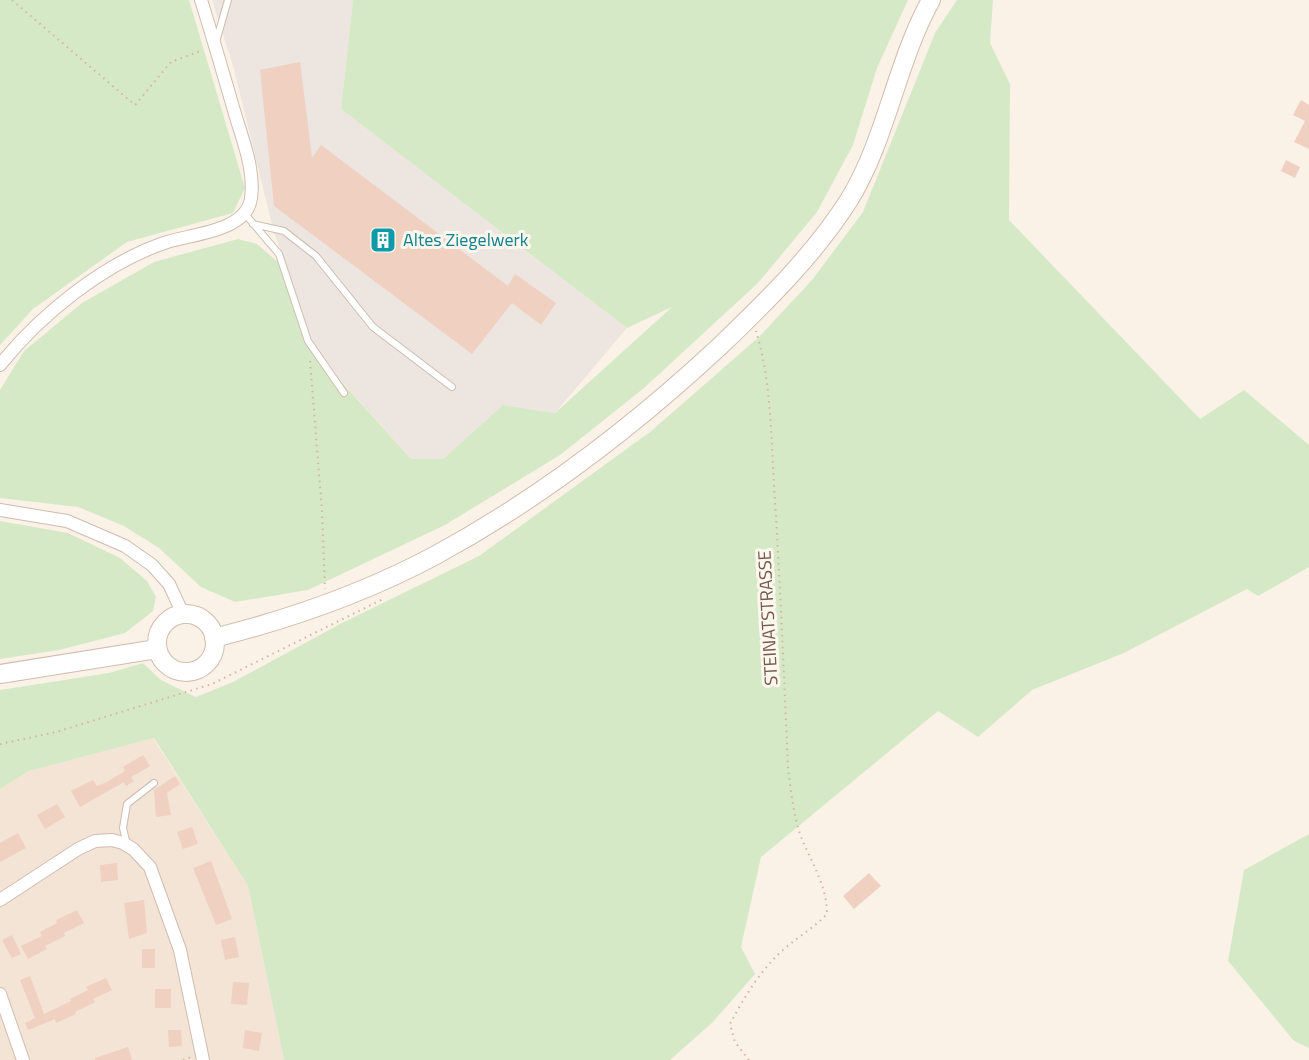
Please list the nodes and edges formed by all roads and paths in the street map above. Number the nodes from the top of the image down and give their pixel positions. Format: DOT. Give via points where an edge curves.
graph roads {
  1 [pos="12,0"];
  2 [pos="201,0"];
  3 [pos="228,0"];
  4 [pos="931,0"];
  5 [pos="216,46"];
  6 [pos="249,219"];
  7 [pos="748,336"];
  8 [pos="308,341"];
  9 [pos="0,365"];
  10 [pos="452,387"];
  11 [pos="344,393"];
  12 [pos="0,510"];
  13 [pos="394,593"];
  14 [pos="326,604"];
  15 [pos="183,614"];
  16 [pos="214,638"];
  17 [pos="157,649"];
  18 [pos="0,674"];
  19 [pos="0,744"];
  20 [pos="154,783"];
  21 [pos="127,845"];
  22 [pos="0,900"];
  23 [pos="0,994"];
  24 [pos="23,1060"];
  25 [pos="203,1060"];
  26 [pos="749,1060"];
  1 -- 5 [label="path" via="135,105 171,62"];
  2 -- 5 [label="street"];
  3 -- 5 [label="lane"];
  4 -- 14 [label="main road" via="910,45 866,168 849,200 827,232 748,320 638,419 547,487 435,556"];
  5 -- 6 [label="street" via="251,167"];
  6 -- 8 [label="lane" via="284,264"];
  6 -- 9 [label="street" via="165,243 121,263 46,316"];
  6 -- 10 [label="lane" via="284,231 316,256 373,327"];
  7 -- 26 [label="path, STEINATSTRASSE" via="756,328 764,357 792,798 800,833 827,901 827,914 783,950 745,994 730,1024 735,1042"];
  8 -- 11 [label="lane"];
  8 -- 14 [label="path"];
  12 -- 15 [label="street" via="67,521 125,546 170,584"];
  13 -- 19 [label="path" via="212,684 56,732"];
  14 -- 16 [label="main road"];
  15 -- 16 [label="main road" via="204,620"];
  15 -- 17 [label="main road" via="162,625"];
  16 -- 17 [label="main road" via="209,660 191,671 169,667"];
  17 -- 18 [label="main road"];
  20 -- 21 [label="lane" via="127,804 123,828"];
  21 -- 22 [label="street" via="112,840 95,841"];
  21 -- 25 [label="street" via="150,867 180,950"];
  23 -- 24 [label="street"];
}
